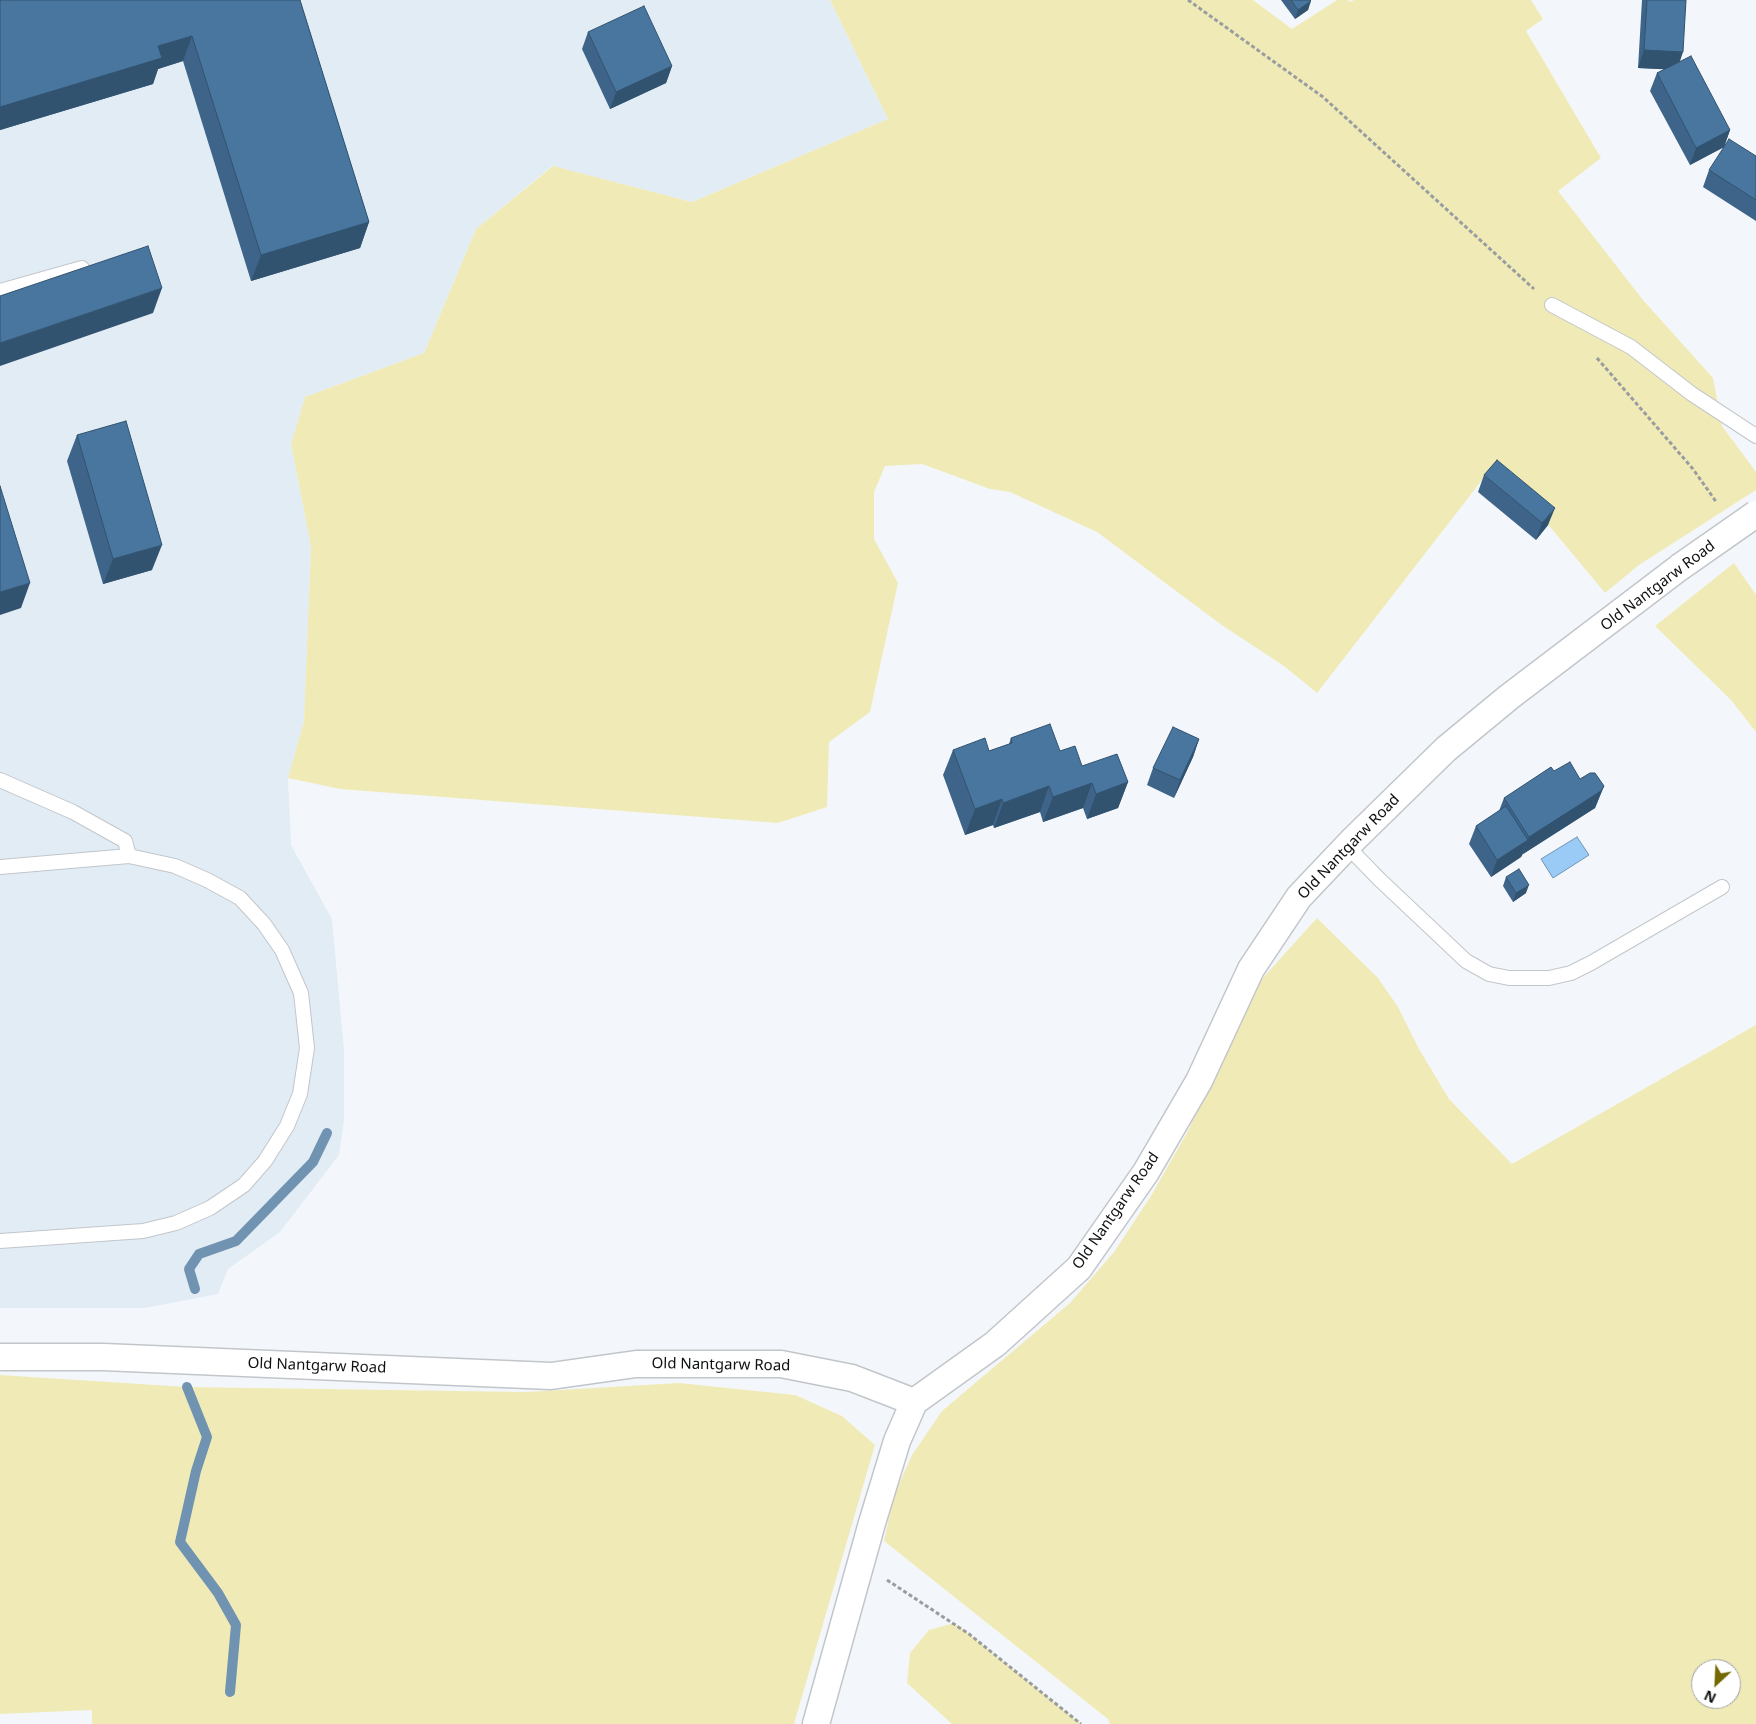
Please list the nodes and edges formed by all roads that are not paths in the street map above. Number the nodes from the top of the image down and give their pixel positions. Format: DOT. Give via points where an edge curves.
graph roads {
  1 [pos="82,268"];
  2 [pos="0,291"];
  3 [pos="1552,305"];
  4 [pos="1756,436"];
  5 [pos="1756,514"];
  6 [pos="0,780"];
  7 [pos="1347,846"];
  8 [pos="130,856"];
  9 [pos="0,867"];
  10 [pos="1722,887"];
  11 [pos="0,1241"];
  12 [pos="0,1357"];
  13 [pos="914,1402"];
  14 [pos="816,1724"];
  1 -- 2 [label="lane"];
  3 -- 4 [label="lane" via="1631,347 1692,394"];
  5 -- 7 [label="street, Old Nantgarw Road, bridge" via="1508,697 1446,749"];
  6 -- 8 [label="lane" via="73,812 125,841"];
  7 -- 10 [label="lane" via="1378,880 1466,961 1489,974 1509,978 1550,978 1572,972"];
  7 -- 13 [label="street, Old Nantgarw Road" via="1299,897 1251,969 1199,1081 1146,1172 1079,1268 995,1344"];
  8 -- 9 [label="lane"];
  8 -- 11 [label="lane" via="175,866 207,880 240,898 264,924 282,950 301,993 307,1048 300,1094 287,1126 265,1161 244,1185 210,1208 176,1223 143,1230"];
  12 -- 13 [label="street, Old Nantgarw Road" via="103,1357 551,1376 636,1364 781,1364 852,1378"];
  13 -- 14 [label="street" via="897,1441"];
}
